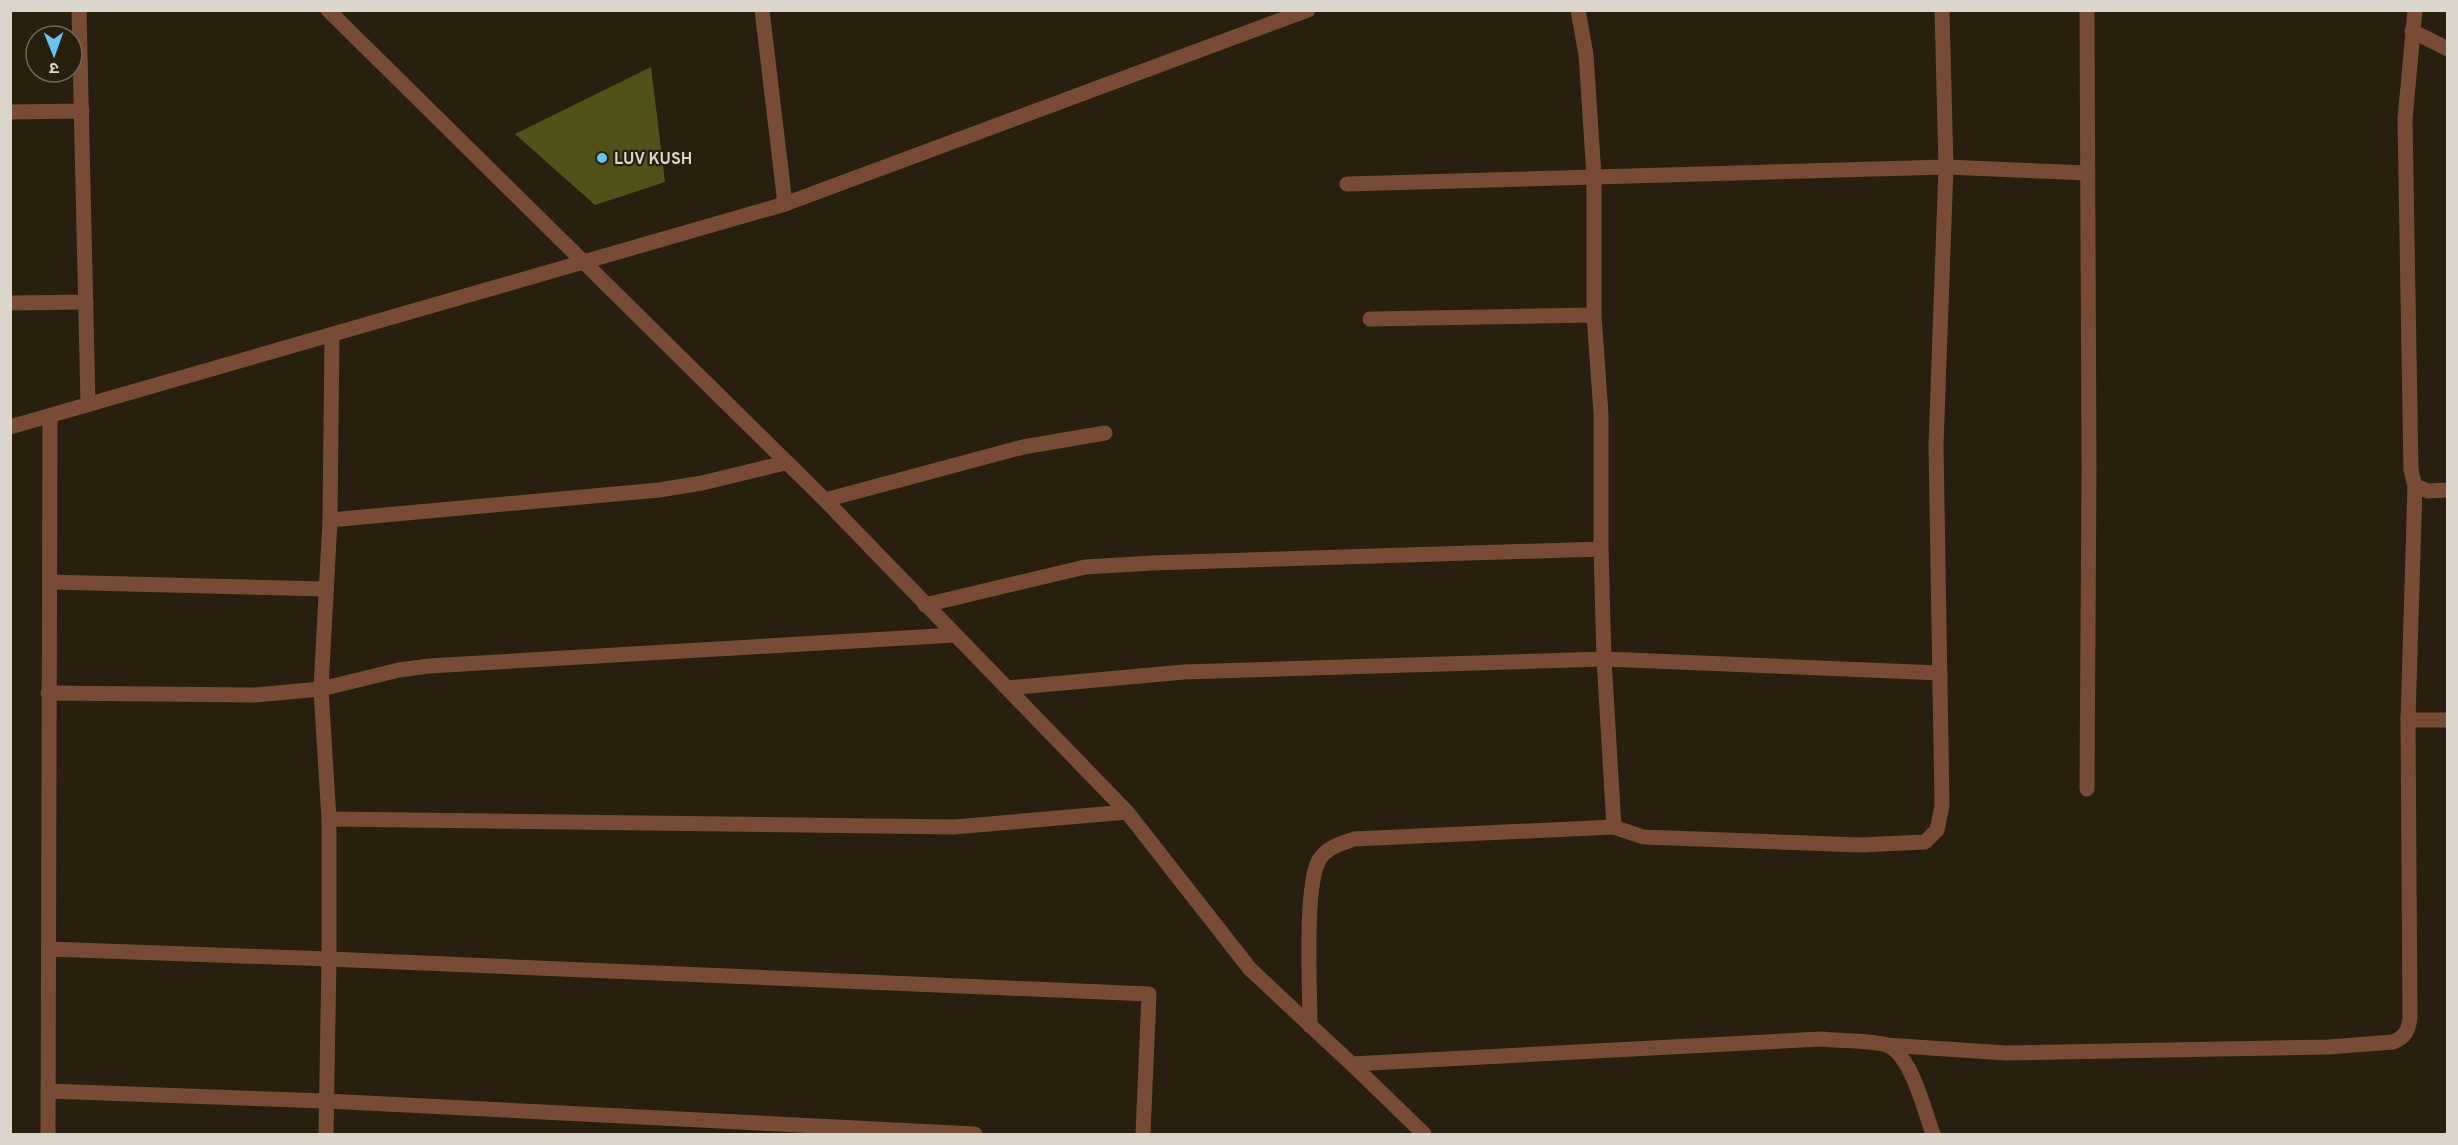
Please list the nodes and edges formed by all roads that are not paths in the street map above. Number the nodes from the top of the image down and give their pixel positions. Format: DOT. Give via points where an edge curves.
graph roads {
  1 [pos="80,10"];
  2 [pos="762,10"];
  3 [pos="1308,10"];
  4 [pos="1578,10"];
  5 [pos="1942,10"];
  6 [pos="2087,10"];
  7 [pos="2415,10"];
  8 [pos="329,11"];
  9 [pos="2412,31"];
  10 [pos="2448,49"];
  11 [pos="82,111"];
  12 [pos="10,112"];
  13 [pos="1946,167"];
  14 [pos="2088,173"];
  15 [pos="1594,176"];
  16 [pos="1347,184"];
  17 [pos="785,204"];
  18 [pos="581,262"];
  19 [pos="86,302"];
  20 [pos="10,303"];
  21 [pos="1594,315"];
  22 [pos="1370,319"];
  23 [pos="332,335"];
  24 [pos="88,405"];
  25 [pos="50,416"];
  26 [pos="10,427"];
  27 [pos="1106,433"];
  28 [pos="785,464"];
  29 [pos="2415,486"];
  30 [pos="2448,490"];
  31 [pos="825,500"];
  32 [pos="330,520"];
  33 [pos="1600,549"];
  34 [pos="50,582"];
  35 [pos="326,589"];
  36 [pos="925,605"];
  37 [pos="955,635"];
  38 [pos="1604,659"];
  39 [pos="1940,673"];
  40 [pos="1007,688"];
  41 [pos="321,689"];
  42 [pos="48,693"];
  43 [pos="2408,720"];
  44 [pos="2448,720"];
  45 [pos="2087,789"];
  46 [pos="1127,812"];
  47 [pos="329,819"];
  48 [pos="1614,827"];
  49 [pos="49,949"];
  50 [pos="329,959"];
  51 [pos="1310,1026"];
  52 [pos="1886,1045"];
  53 [pos="1352,1064"];
  54 [pos="48,1091"];
  55 [pos="326,1101"];
  56 [pos="48,1134"];
  57 [pos="326,1134"];
  58 [pos="975,1134"];
  59 [pos="1143,1134"];
  60 [pos="1424,1134"];
  61 [pos="1933,1134"];
  1 -- 11 [label="street"];
  2 -- 17 [label="street"];
  3 -- 17 [label="street"];
  4 -- 15 [label="street" via="1586,55"];
  5 -- 13 [label="street"];
  6 -- 14 [label="street"];
  7 -- 9 [label="street"];
  8 -- 18 [label="street"];
  9 -- 10 [label="street"];
  9 -- 29 [label="street" via="2405,119 2411,470"];
  11 -- 12 [label="street"];
  11 -- 19 [label="street"];
  13 -- 14 [label="street"];
  13 -- 15 [label="street"];
  13 -- 39 [label="street" via="1936,445"];
  14 -- 45 [label="street"];
  15 -- 16 [label="street"];
  15 -- 21 [label="street"];
  17 -- 18 [label="street"];
  18 -- 23 [label="street"];
  18 -- 28 [label="street"];
  19 -- 20 [label="street"];
  19 -- 24 [label="street"];
  21 -- 22 [label="street"];
  21 -- 33 [label="street" via="1601,414"];
  23 -- 24 [label="street"];
  23 -- 32 [label="street"];
  24 -- 25 [label="street"];
  25 -- 26 [label="street"];
  25 -- 34 [label="street"];
  27 -- 31 [label="street" via="1023,447"];
  28 -- 31 [label="street"];
  28 -- 32 [label="street" via="659,490"];
  29 -- 30 [label="street" via="2428,491"];
  29 -- 43 [label="street"];
  31 -- 36 [label="street"];
  32 -- 35 [label="street"];
  33 -- 36 [label="street" via="1085,567"];
  33 -- 38 [label="street"];
  34 -- 35 [label="street"];
  34 -- 42 [label="street"];
  35 -- 41 [label="street"];
  36 -- 37 [label="street"];
  37 -- 40 [label="street"];
  37 -- 41 [label="street" via="429,666"];
  38 -- 39 [label="street"];
  38 -- 40 [label="street" via="1184,672"];
  38 -- 48 [label="street"];
  39 -- 48 [label="street" via="1942,806 1937,830 1925,842 1862,845 1644,837"];
  40 -- 46 [label="street"];
  41 -- 42 [label="street" via="255,695"];
  41 -- 47 [label="street"];
  42 -- 49 [label="street"];
  43 -- 44 [label="street"];
  43 -- 52 [label="street" via="2410,1018 2402,1038 2329,1047 2006,1053"];
  46 -- 47 [label="street" via="954,827"];
  46 -- 51 [label="street" via="1250,969"];
  47 -- 50 [label="street"];
  48 -- 51 [label="street" via="1354,839 1333,846 1319,861 1310,897"];
  49 -- 50 [label="street"];
  49 -- 54 [label="street"];
  50 -- 55 [label="street"];
  50 -- 59 [label="street" via="1149,994"];
  51 -- 53 [label="street"];
  52 -- 53 [label="street" via="1821,1039"];
  52 -- 61 [label="street" via="1900,1054 1910,1072"];
  53 -- 60 [label="street"];
  54 -- 55 [label="street"];
  54 -- 56 [label="street"];
  55 -- 57 [label="street"];
  55 -- 58 [label="street"];
}
